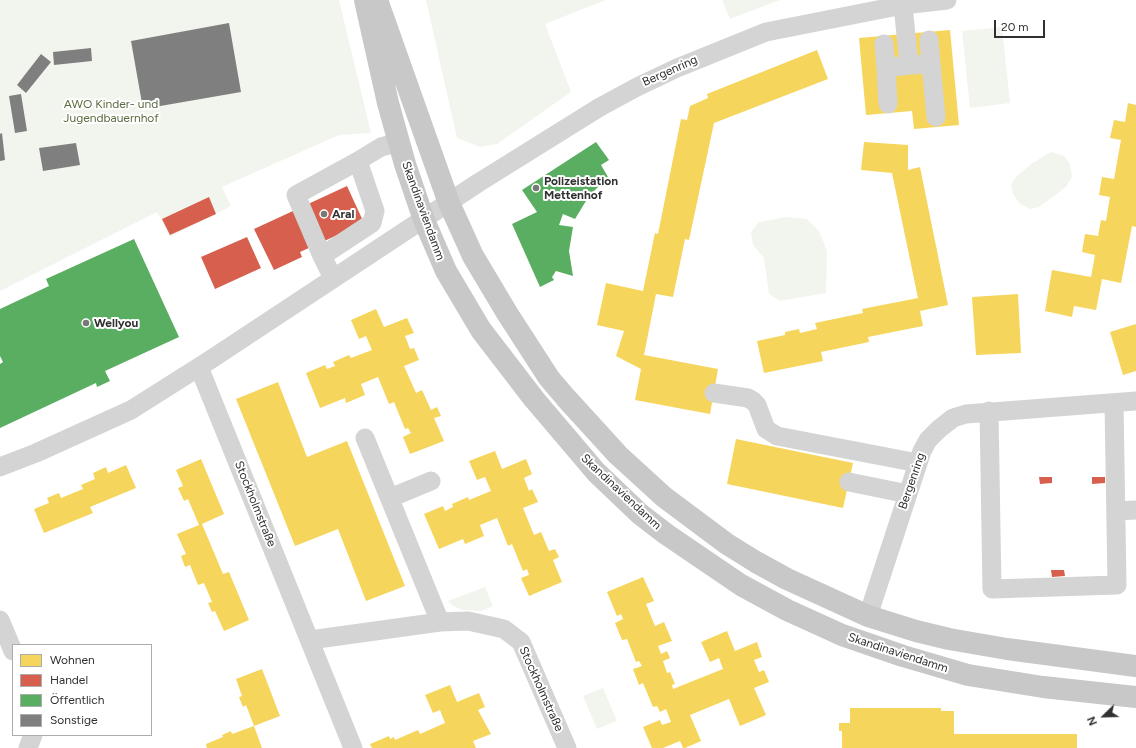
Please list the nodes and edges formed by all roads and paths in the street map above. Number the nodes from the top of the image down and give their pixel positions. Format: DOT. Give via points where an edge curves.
graph roads {
  1 [pos="366,0"];
  2 [pos="377,0"];
  3 [pos="948,0"];
  4 [pos="903,5"];
  5 [pos="929,40"];
  6 [pos="884,44"];
  7 [pos="931,64"];
  8 [pos="909,66"];
  9 [pos="886,68"];
  10 [pos="888,104"];
  11 [pos="936,117"];
  12 [pos="399,142"];
  13 [pos="358,161"];
  14 [pos="449,203"];
  15 [pos="424,220"];
  16 [pos="322,256"];
  17 [pos="333,278"];
  18 [pos="199,367"];
  19 [pos="714,393"];
  20 [pos="1136,401"];
  21 [pos="1114,403"];
  22 [pos="989,411"];
  23 [pos="365,438"];
  24 [pos="918,463"];
  25 [pos="0,467"];
  26 [pos="431,481"];
  27 [pos="848,486"];
  28 [pos="390,498"];
  29 [pos="906,498"];
  30 [pos="1136,510"];
  31 [pos="1116,511"];
  32 [pos="868,616"];
  33 [pos="0,620"];
  34 [pos="440,622"];
  35 [pos="310,640"];
  36 [pos="12,649"];
  37 [pos="1136,666"];
  38 [pos="1136,697"];
  39 [pos="32,736"];
  40 [pos="28,748"];
  41 [pos="353,748"];
  42 [pos="567,748"];
  1 -- 12 [label="main road, Skandinaviendamm"];
  2 -- 14 [label="main road"];
  3 -- 4 [label="street, Bergenring"];
  4 -- 8 [label="street"];
  4 -- 14 [label="street, Bergenring" via="766,32 677,68 600,107"];
  5 -- 7 [label="street"];
  6 -- 9 [label="street"];
  7 -- 8 [label="street"];
  7 -- 11 [label="street"];
  8 -- 9 [label="street"];
  9 -- 10 [label="street"];
  12 -- 13 [label="street" via="381,147"];
  12 -- 15 [label="main road, Skandinaviendamm"];
  13 -- 16 [label="street" via="375,211 372,223"];
  13 -- 16 [label="street" via="296,195"];
  14 -- 15 [label="street, Bergenring"];
  14 -- 32 [label="main road" via="473,256 536,359 566,398 618,455 664,497 727,544 787,579"];
  15 -- 17 [label="street"];
  15 -- 38 [label="main road, Skandinaviendamm" via="434,247 464,303 501,357 557,428 596,472 640,514 706,562 787,610 842,635 903,656 968,675 1044,687"];
  16 -- 17 [label="street"];
  17 -- 18 [label="street"];
  18 -- 25 [label="street" via="131,410 36,454"];
  18 -- 35 [label="street, Stockholmstraße"];
  19 -- 24 [label="street" via="753,401 766,429 777,436"];
  20 -- 21 [label="street, Bergenring"];
  21 -- 22 [label="street, Bergenring"];
  21 -- 31 [label="street"];
  22 -- 24 [label="street, Bergenring" via="953,418 928,440"];
  22 -- 31 [label="street" via="992,589 1117,585"];
  23 -- 28 [label="street"];
  24 -- 29 [label="street, Bergenring"];
  26 -- 28 [label="street"];
  27 -- 29 [label="street"];
  28 -- 34 [label="street"];
  29 -- 32 [label="street, Bergenring"];
  30 -- 31 [label="street"];
  32 -- 37 [label="main road" via="949,639"];
  33 -- 36 [label="street"];
  34 -- 35 [label="street, Stockholmstraße"];
  34 -- 42 [label="street, Stockholmstraße" via="468,622 504,629 521,642"];
  35 -- 41 [label="street, Stockholmstraße"];
  39 -- 40 [label="street"];
}
